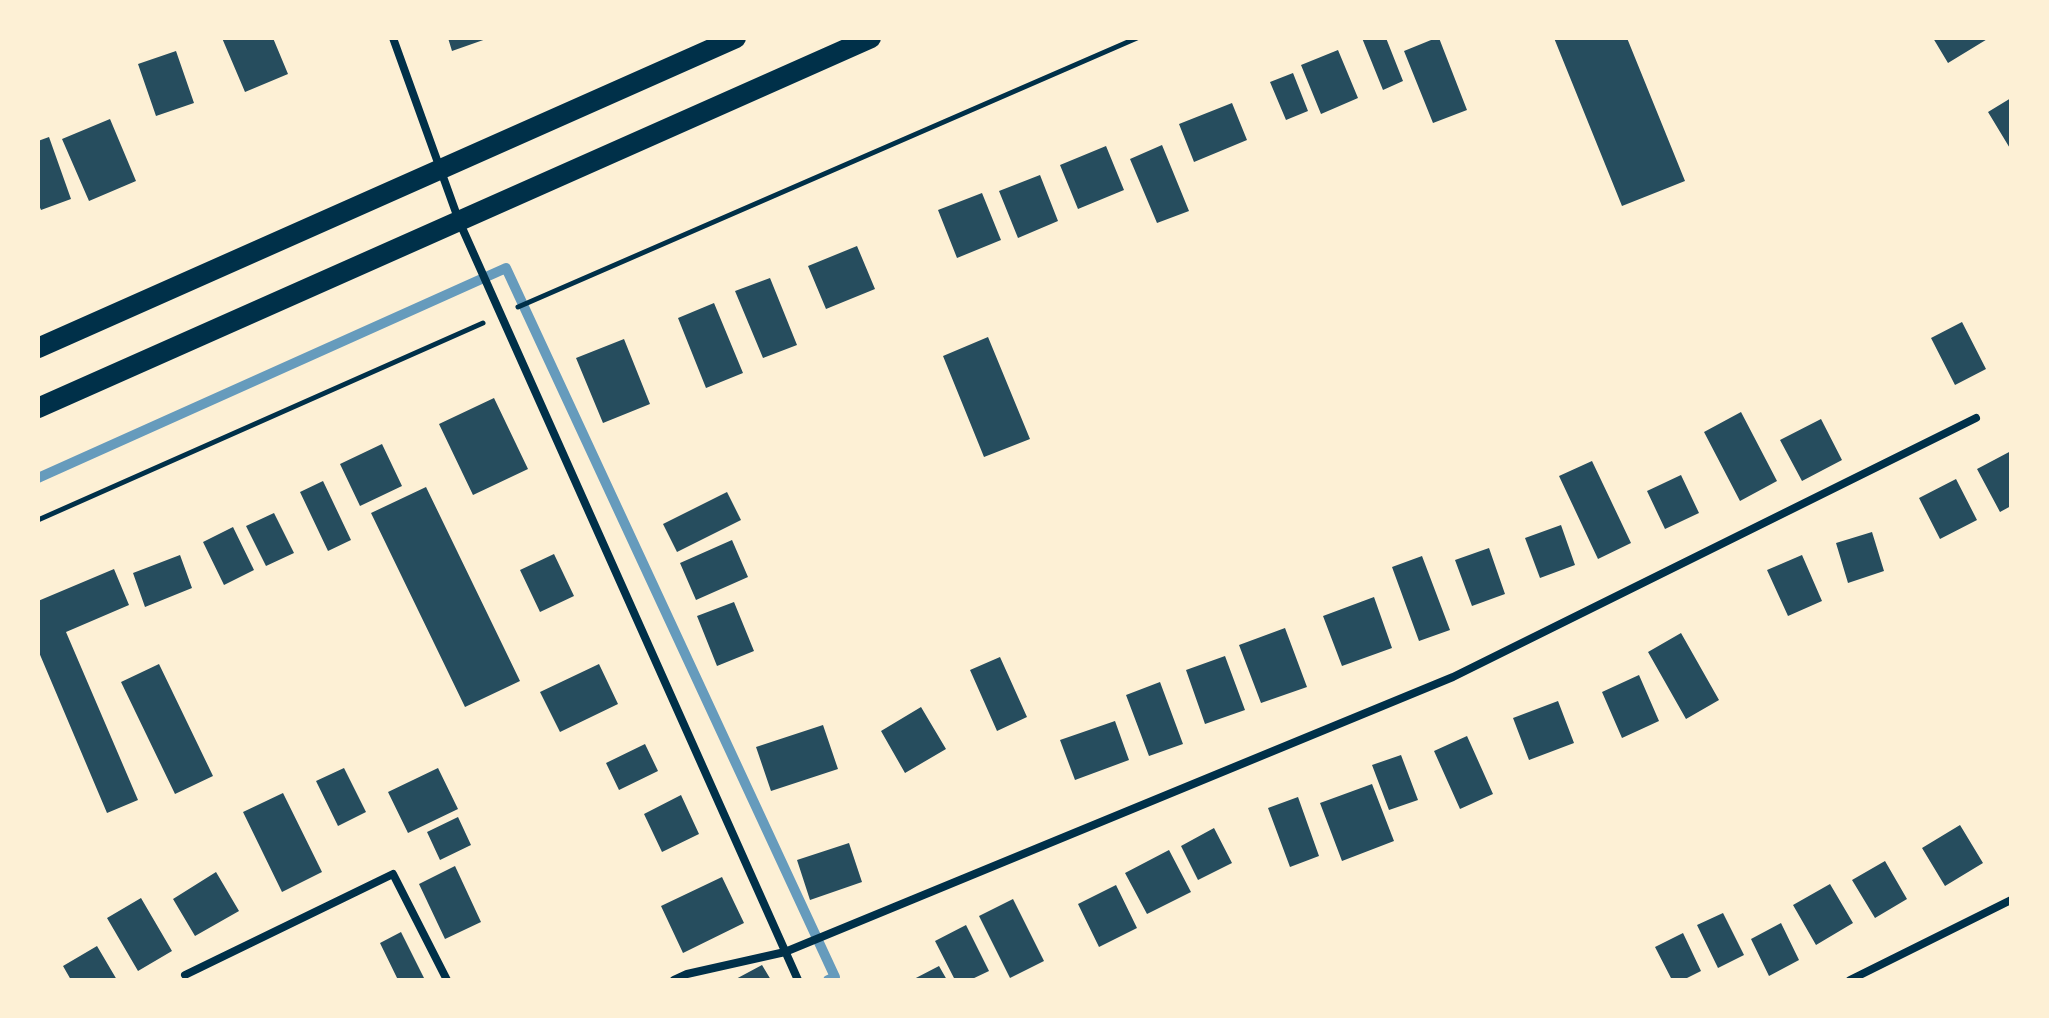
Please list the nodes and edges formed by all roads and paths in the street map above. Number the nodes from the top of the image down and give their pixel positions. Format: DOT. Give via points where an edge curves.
graph roads {
  1 [pos="393,38"];
  2 [pos="736,38"];
  3 [pos="871,38"];
  4 [pos="1137,38"];
  5 [pos="439,172"];
  6 [pos="459,221"];
  7 [pos="501,315"];
  8 [pos="38,348"];
  9 [pos="38,408"];
  10 [pos="1976,418"];
  11 [pos="38,520"];
  12 [pos="2011,900"];
  13 [pos="785,952"];
  14 [pos="185,975"];
  15 [pos="447,980"];
  16 [pos="674,980"];
  17 [pos="798,980"];
  18 [pos="1850,980"];
  1 -- 5 [label="street"];
  2 -- 5 [label="main road"];
  3 -- 6 [label="main road"];
  4 -- 7 [label="path"];
  5 -- 6 [label="street"];
  5 -- 8 [label="main road"];
  6 -- 7 [label="street"];
  6 -- 9 [label="main road"];
  7 -- 11 [label="path"];
  7 -- 13 [label="street"];
  10 -- 13 [label="street" via="1453,677"];
  12 -- 18 [label="street"];
  13 -- 16 [label="street"];
  13 -- 17 [label="street"];
  14 -- 15 [label="street" via="393,874"];
}
